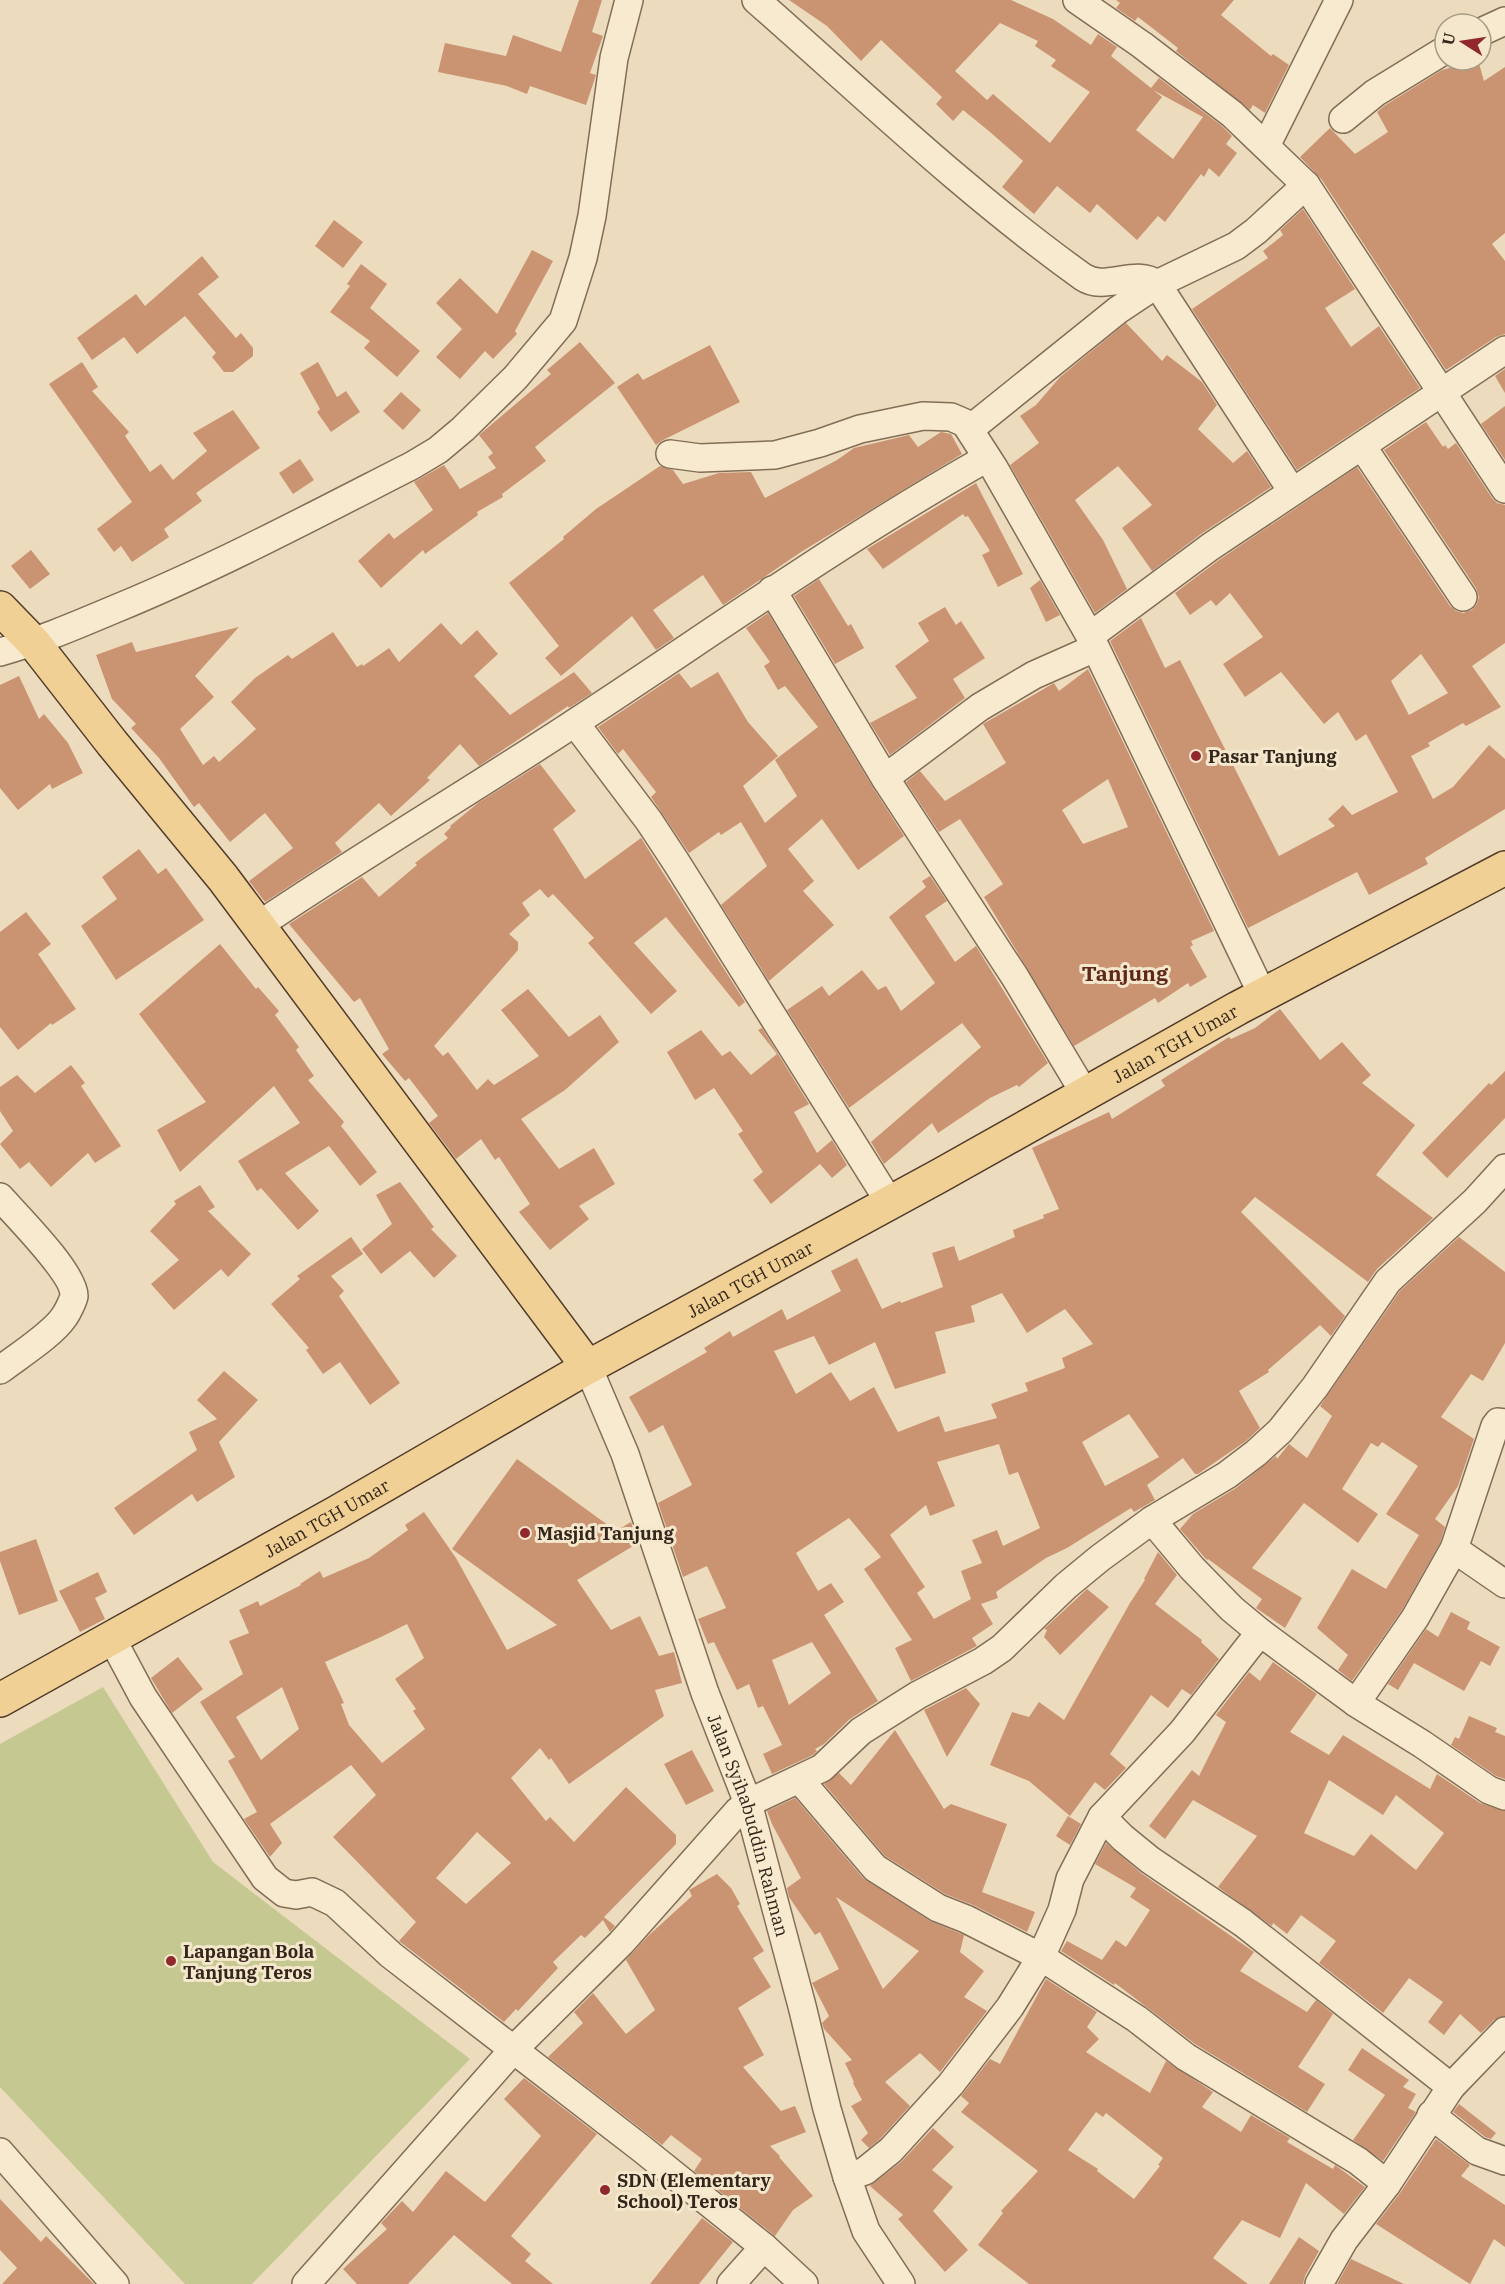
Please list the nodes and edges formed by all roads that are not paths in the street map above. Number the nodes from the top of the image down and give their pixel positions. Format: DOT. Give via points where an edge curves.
graph roads {
  1 [pos="629,0"];
  2 [pos="756,0"];
  3 [pos="1077,0"];
  4 [pos="1339,0"];
  5 [pos="1433,57"];
  6 [pos="1343,119"];
  7 [pos="1286,165"];
  8 [pos="1157,284"];
  9 [pos="1505,350"];
  10 [pos="1442,392"];
  11 [pos="970,429"];
  12 [pos="1362,446"];
  13 [pos="670,454"];
  14 [pos="987,458"];
  15 [pos="1505,489"];
  16 [pos="1292,491"];
  17 [pos="772,590"];
  18 [pos="1463,597"];
  19 [pos="0,608"];
  20 [pos="1093,642"];
  21 [pos="34,643"];
  22 [pos="0,652"];
  23 [pos="575,723"];
  24 [pos="885,778"];
  25 [pos="1505,868"];
  26 [pos="259,925"];
  27 [pos="1263,996"];
  28 [pos="1085,1094"];
  29 [pos="1505,1168"];
  30 [pos="0,1197"];
  31 [pos="890,1203"];
  32 [pos="588,1367"];
  33 [pos="0,1370"];
  34 [pos="1505,1424"];
  35 [pos="1152,1520"];
  36 [pos="1454,1549"];
  37 [pos="1505,1584"];
  38 [pos="1261,1633"];
  39 [pos="111,1637"];
  40 [pos="0,1700"];
  41 [pos="1356,1703"];
  42 [pos="800,1780"];
  43 [pos="1505,1796"];
  44 [pos="748,1803"];
  45 [pos="1102,1817"];
  46 [pos="1041,1957"];
  47 [pos="1505,2031"];
  48 [pos="513,2050"];
  49 [pos="1451,2087"];
  50 [pos="1431,2115"];
  51 [pos="0,2152"];
  52 [pos="1505,2161"];
  53 [pos="847,2177"];
  54 [pos="1388,2184"];
  55 [pos="764,2247"];
  56 [pos="115,2284"];
  57 [pos="306,2284"];
  58 [pos="731,2284"];
  59 [pos="804,2284"];
  60 [pos="901,2284"];
  61 [pos="1318,2284"];
  1 -- 21 [label="street" via="614,58 592,216 574,290 562,321 515,378 464,429 413,465 225,561"];
  2 -- 8 [label="street" via="964,183 1086,279 1102,282 1143,278"];
  3 -- 7 [label="street" via="1232,114"];
  4 -- 7 [label="street"];
  5 -- 6 [label="street" via="1375,93"];
  7 -- 8 [label="street" via="1256,231 1236,246"];
  7 -- 10 [label="street"];
  8 -- 11 [label="street"];
  8 -- 16 [label="street"];
  9 -- 10 [label="street"];
  10 -- 12 [label="street"];
  10 -- 15 [label="street"];
  11 -- 13 [label="street" via="951,417 924,416 860,429 775,455 700,458"];
  11 -- 14 [label="street"];
  12 -- 16 [label="street"];
  12 -- 18 [label="street"];
  14 -- 17 [label="street"];
  14 -- 20 [label="street"];
  16 -- 20 [label="street" via="1210,547"];
  17 -- 23 [label="street"];
  17 -- 24 [label="street"];
  19 -- 21 [label="main road"];
  20 -- 24 [label="street" via="980,707"];
  20 -- 27 [label="street"];
  21 -- 22 [label="street"];
  21 -- 26 [label="main road"];
  23 -- 26 [label="street"];
  23 -- 31 [label="street" via="676,862"];
  24 -- 28 [label="street" via="1015,977"];
  25 -- 27 [label="main road, Jalan TGH Umar"];
  26 -- 32 [label="main road"];
  27 -- 28 [label="main road, Jalan TGH Umar"];
  28 -- 31 [label="main road, Jalan TGH Umar"];
  29 -- 35 [label="street" via="1388,1281 1280,1431 1227,1475"];
  30 -- 33 [label="street" via="54,1257 70,1281 74,1296 64,1317"];
  31 -- 32 [label="main road, Jalan TGH Umar"];
  32 -- 39 [label="main road, Jalan TGH Umar"];
  32 -- 44 [label="street, Jalan Syihabuddin Rahman" via="625,1454 705,1693"];
  34 -- 36 [label="street" via="1498,1422 1495,1426"];
  35 -- 38 [label="street" via="1198,1575"];
  35 -- 42 [label="street" via="1066,1586 1002,1648 888,1713 861,1731 822,1768"];
  36 -- 37 [label="street"];
  36 -- 41 [label="street" via="1415,1618"];
  38 -- 41 [label="street"];
  38 -- 45 [label="street" via="1182,1732"];
  39 -- 40 [label="main road, Jalan TGH Umar"];
  39 -- 48 [label="street" via="143,1697 265,1878 284,1893 312,1892 335,1903 391,1955"];
  41 -- 43 [label="street" via="1489,1790"];
  42 -- 44 [label="street"];
  42 -- 46 [label="street" via="880,1871 938,1908"];
  44 -- 48 [label="street" via="621,1943"];
  44 -- 53 [label="street, Jalan Syihabuddin Rahman"];
  45 -- 46 [label="street" via="1070,1879 1062,1910"];
  45 -- 49 [label="street" via="1150,1860 1243,1923"];
  46 -- 53 [label="street" via="1010,2007 951,2084 891,2151 865,2171"];
  46 -- 54 [label="street" via="1137,2019 1186,2057 1358,2161"];
  47 -- 49 [label="street"];
  48 -- 55 [label="street"];
  48 -- 57 [label="street"];
  49 -- 50 [label="street"];
  50 -- 52 [label="street" via="1477,2151"];
  50 -- 54 [label="street"];
  51 -- 56 [label="street"];
  53 -- 60 [label="street, Jalan Syihabuddin Rahman" via="866,2231"];
  54 -- 61 [label="street" via="1344,2240"];
  55 -- 58 [label="street"];
  55 -- 59 [label="street"];
}
